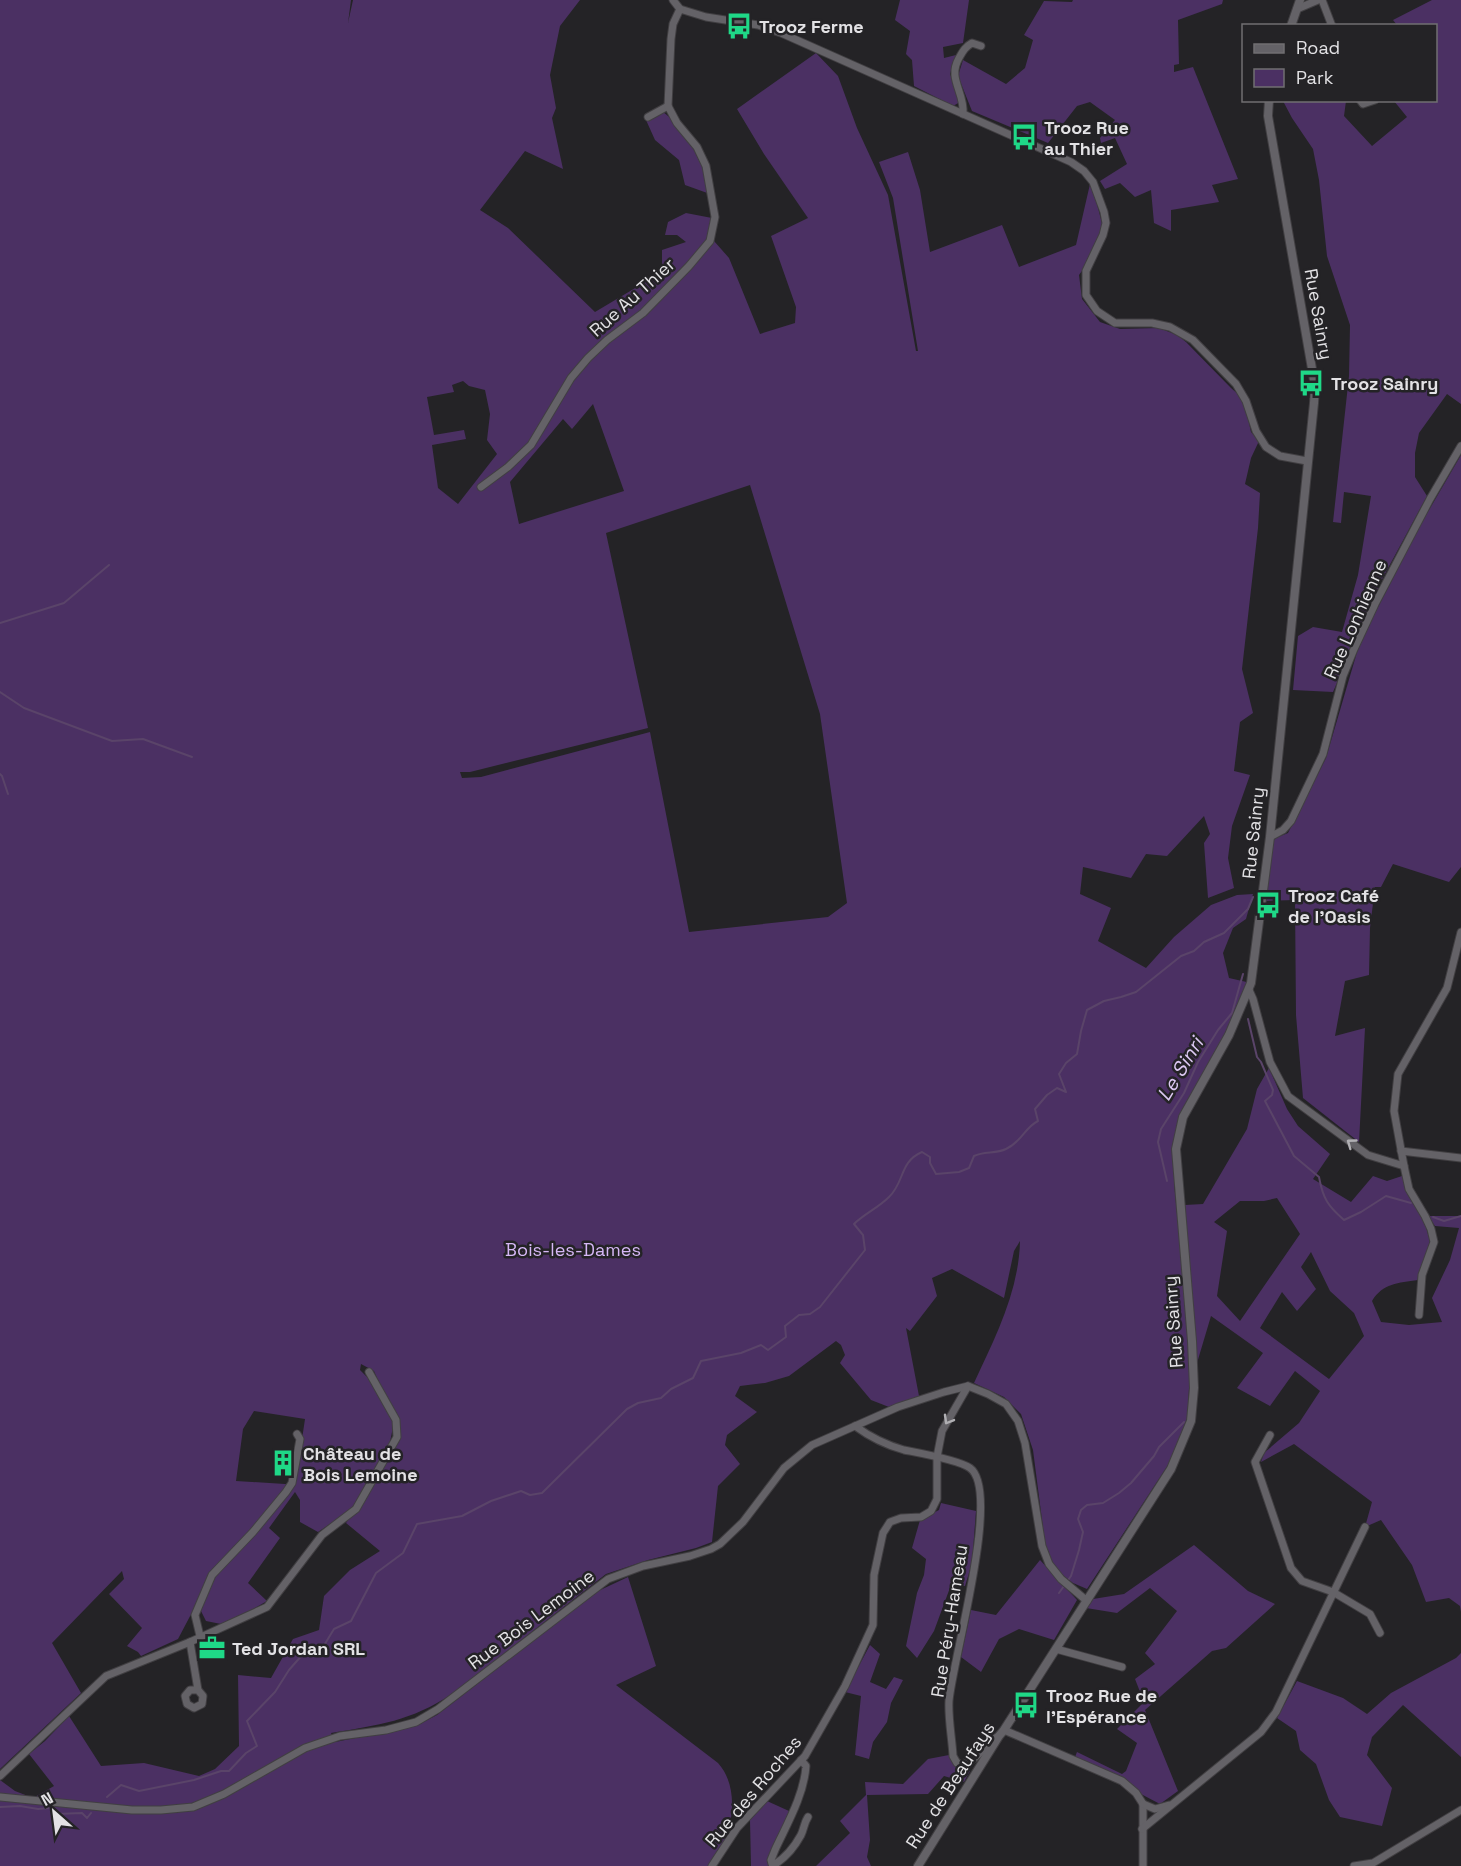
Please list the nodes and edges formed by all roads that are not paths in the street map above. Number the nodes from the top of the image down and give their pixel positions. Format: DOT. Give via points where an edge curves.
graph roads {
  1 [pos="673,0"];
  2 [pos="1320,0"];
  3 [pos="1298,4"];
  4 [pos="681,9"];
  5 [pos="1292,24"];
  6 [pos="1331,24"];
  7 [pos="981,46"];
  8 [pos="1269,102"];
  9 [pos="668,106"];
  10 [pos="963,114"];
  11 [pos="648,117"];
  12 [pos="1461,446"];
  13 [pos="1307,461"];
  14 [pos="481,487"];
  15 [pos="1270,837"];
  16 [pos="1461,932"];
  17 [pos="1249,990"];
  18 [pos="1401,1151"];
  19 [pos="1461,1158"];
  20 [pos="1404,1166"];
  21 [pos="1419,1315"];
  22 [pos="369,1372"];
  23 [pos="968,1386"];
  24 [pos="855,1426"];
  25 [pos="297,1434"];
  26 [pos="1270,1435"];
  27 [pos="937,1457"];
  28 [pos="1365,1527"];
  29 [pos="1333,1592"];
  30 [pos="1087,1600"];
  31 [pos="1380,1634"];
  32 [pos="200,1636"];
  33 [pos="190,1642"];
  34 [pos="1056,1649"];
  35 [pos="1122,1667"];
  36 [pos="198,1690"];
  37 [pos="1001,1733"];
  38 [pos="801,1760"];
  39 [pos="0,1776"];
  40 [pos="0,1797"];
  41 [pos="1172,1803"];
  42 [pos="1143,1804"];
  43 [pos="1461,1810"];
  44 [pos="808,1817"];
  45 [pos="1142,1829"];
  46 [pos="1371,1865"];
  47 [pos="712,1866"];
  48 [pos="918,1866"];
  49 [pos="1143,1866"];
  50 [pos="1354,1866"];
  1 -- 4 [label="street"];
  2 -- 3 [label="street"];
  2 -- 6 [label="street"];
  3 -- 5 [label="street"];
  4 -- 9 [label="street" via="673,24"];
  4 -- 10 [label="street" via="781,33"];
  7 -- 10 [label="street" via="966,46 955,65"];
  8 -- 13 [label="street, Rue Sainry" via="1268,116 1315,386"];
  9 -- 11 [label="street"];
  9 -- 14 [label="street, Rue Au Thier" via="706,166 715,217 710,241 643,313 588,358 571,378 531,445"];
  10 -- 13 [label="street" via="1084,171 1099,195 1106,222 1086,271 1086,295 1097,311 1115,323 1152,323 1193,339 1236,384 1266,447 1280,456"];
  12 -- 15 [label="street, Rue Lonhienne" via="1354,649 1342,676 1323,754 1292,821"];
  13 -- 15 [label="street, Rue Sainry"];
  15 -- 17 [label="street, Rue Sainry"];
  16 -- 18 [label="street" via="1448,988 1398,1074 1394,1112"];
  20 -- 17 [label="street, one-way" via="1368,1155 1287,1096 1270,1062"];
  17 -- 30 [label="street, Rue Sainry" via="1229,1035 1183,1117 1176,1149 1192,1341 1191,1421 1171,1469"];
  18 -- 19 [label="street"];
  18 -- 20 [label="street"];
  20 -- 21 [label="street" via="1409,1189 1431,1228 1434,1242 1422,1275"];
  22 -- 32 [label="street" via="396,1420 397,1437 356,1509 322,1536 267,1606"];
  23 -- 24 [label="street, Rue Bois Lemoine" via="898,1407"];
  23 -- 27 [label="street, one-way" via="942,1431"];
  23 -- 30 [label="street" via="1006,1404 1018,1421 1042,1546 1061,1579"];
  24 -- 27 [label="street, Rue Péry-Hameau" via="872,1438 901,1449"];
  24 -- 40 [label="street, Rue Bois Lemoine" via="812,1445 793,1460 720,1544 608,1579 416,1722 340,1736 305,1748 193,1807 132,1810"];
  25 -- 32 [label="street" via="300,1439 292,1483 212,1575 195,1615"];
  26 -- 29 [label="street" via="1255,1462 1291,1568 1302,1581"];
  27 -- 37 [label="street, Rue Péry-Hameau" via="970,1468 978,1478 981,1507 975,1566 949,1701 953,1756 957,1763 970,1762"];
  27 -- 38 [label="street, Rue des Roches" via="937,1499 931,1511 921,1517 891,1522 883,1533 874,1575 873,1625 845,1686"];
  28 -- 29 [label="street"];
  29 -- 31 [label="street" via="1370,1614"];
  29 -- 41 [label="street" via="1276,1712 1261,1732"];
  30 -- 34 [label="street, Rue de Beaufays"];
  32 -- 33 [label="street"];
  33 -- 36 [label="street"];
  33 -- 39 [label="street" via="106,1676"];
  34 -- 35 [label="street"];
  34 -- 37 [label="street, Rue de Beaufays"];
  37 -- 42 [label="street" via="1122,1781"];
  37 -- 48 [label="street, Rue de Beaufays"];
  38 -- 44 [label="street" via="806,1766 805,1777 772,1864 792,1847"];
  38 -- 47 [label="street, Rue des Roches" via="737,1828"];
  41 -- 42 [label="street" via="1155,1809"];
  41 -- 45 [label="street"];
  42 -- 45 [label="street"];
  43 -- 46 [label="street"];
  45 -- 49 [label="street"];
  46 -- 50 [label="street"];
}
